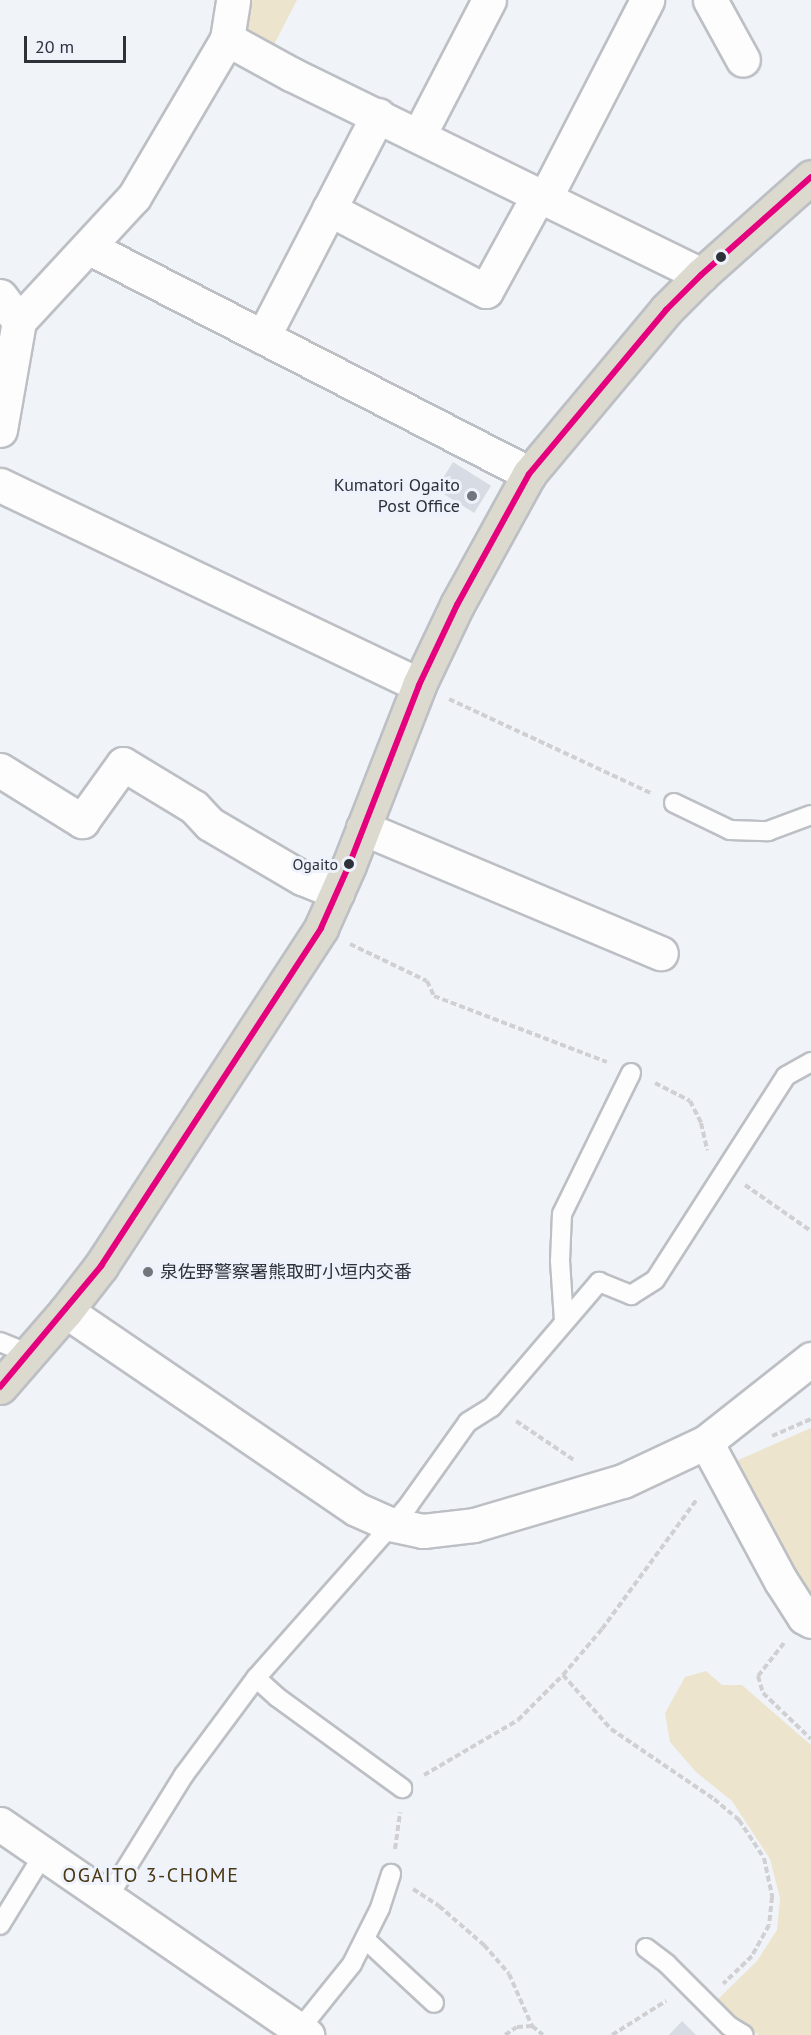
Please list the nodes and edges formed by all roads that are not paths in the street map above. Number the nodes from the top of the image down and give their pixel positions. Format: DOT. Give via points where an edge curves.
graph roads {
  1 [pos="233,0"];
  2 [pos="489,0"];
  3 [pos="647,0"];
  4 [pos="710,0"];
  5 [pos="227,39"];
  6 [pos="743,60"];
  7 [pos="378,115"];
  8 [pos="419,135"];
  9 [pos="811,177"];
  10 [pos="541,197"];
  11 [pos="329,209"];
  12 [pos="90,248"];
  13 [pos="701,275"];
  14 [pos="9,308"];
  15 [pos="263,337"];
  16 [pos="0,430"];
  17 [pos="529,474"];
  18 [pos="0,485"];
  19 [pos="419,685"];
  20 [pos="0,770"];
  21 [pos="674,803"];
  22 [pos="811,815"];
  23 [pos="363,828"];
  24 [pos="337,892"];
  25 [pos="661,952"];
  26 [pos="811,1062"];
  27 [pos="631,1072"];
  28 [pos="66,1311"];
  29 [pos="564,1321"];
  30 [pos="0,1342"];
  31 [pos="30,1354"];
  32 [pos="811,1359"];
  33 [pos="0,1387"];
  34 [pos="712,1453"];
  35 [pos="390,1524"];
  36 [pos="808,1619"];
  37 [pos="256,1678"];
  38 [pos="402,1788"];
  39 [pos="0,1824"];
  40 [pos="43,1855"];
  41 [pos="391,1874"];
  42 [pos="107,1899"];
  43 [pos="0,1925"];
  44 [pos="365,1939"];
  45 [pos="646,1948"];
  46 [pos="434,2002"];
  47 [pos="300,2033"];
  48 [pos="744,2035"];
  1 -- 5 [label="street"];
  2 -- 8 [label="street"];
  3 -- 10 [label="street"];
  4 -- 6 [label="street"];
  5 -- 7 [label="street"];
  5 -- 12 [label="street" via="134,197"];
  7 -- 8 [label="street"];
  7 -- 11 [label="street"];
  8 -- 10 [label="street"];
  9 -- 13 [label="highway"];
  10 -- 11 [label="street" via="486,291"];
  10 -- 13 [label="street"];
  11 -- 15 [label="street"];
  12 -- 14 [label="street"];
  12 -- 15 [label="street"];
  13 -- 17 [label="highway" via="628,354"];
  14 -- 16 [label="street"];
  15 -- 17 [label="street"];
  17 -- 19 [label="highway" via="457,605"];
  18 -- 19 [label="street"];
  19 -- 23 [label="highway"];
  20 -- 24 [label="street" via="82,821 123,764 194,807 210,824 302,878"];
  21 -- 22 [label="lane" via="730,830 768,831"];
  23 -- 24 [label="highway"];
  23 -- 25 [label="street"];
  24 -- 28 [label="highway" via="321,928 101,1266"];
  26 -- 29 [label="lane" via="786,1076 655,1280 632,1295 599,1282"];
  27 -- 29 [label="lane" via="562,1214"];
  28 -- 31 [label="highway"];
  28 -- 35 [label="street" via="356,1509"];
  29 -- 35 [label="lane" via="497,1401 468,1422 408,1506"];
  30 -- 31 [label="lane"];
  31 -- 33 [label="highway"];
  32 -- 34 [label="street"];
  34 -- 35 [label="street" via="474,1525 423,1531"];
  34 -- 36 [label="street" via="781,1581"];
  35 -- 37 [label="lane"];
  37 -- 38 [label="lane"];
  37 -- 42 [label="lane" via="184,1775"];
  39 -- 40 [label="street"];
  40 -- 42 [label="street"];
  40 -- 43 [label="lane"];
  41 -- 44 [label="lane"];
  42 -- 47 [label="street"];
  44 -- 46 [label="lane"];
  44 -- 47 [label="lane" via="352,1964"];
  45 -- 48 [label="lane" via="729,2026"];
}
